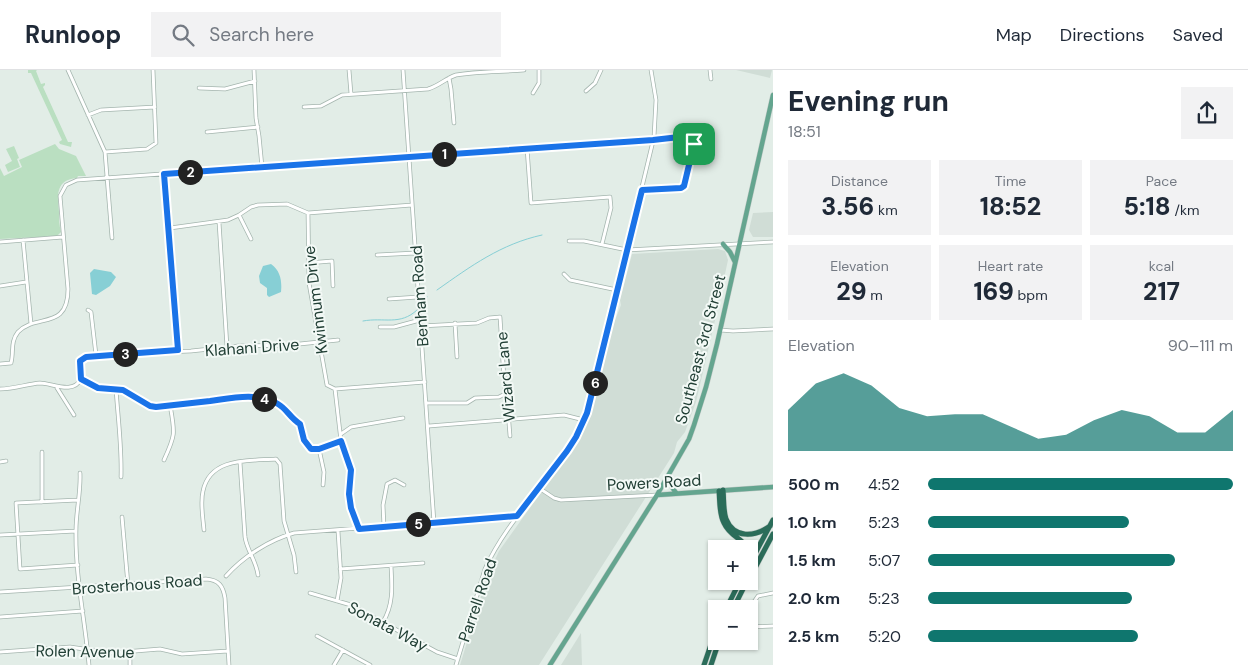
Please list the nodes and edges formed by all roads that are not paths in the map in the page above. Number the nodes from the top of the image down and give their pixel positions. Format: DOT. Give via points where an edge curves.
graph roads {
  1 [pos="68,70"];
  2 [pos="152,70"];
  3 [pos="254,70"];
  4 [pos="349,70"];
  5 [pos="403,70"];
  6 [pos="524,70"];
  7 [pos="539,70"];
  8 [pos="601,70"];
  9 [pos="651,70"];
  10 [pos="710,70"];
  11 [pos="449,78"];
  12 [pos="711,79"];
  13 [pos="255,81"];
  14 [pos="199,88"];
  15 [pos="404,90"];
  16 [pos="586,91"];
  17 [pos="533,93"];
  18 [pos="351,94"];
  19 [pos="773,95"];
  20 [pos="155,107"];
  21 [pos="304,107"];
  22 [pos="88,115"];
  23 [pos="454,123"];
  24 [pos="258,127"];
  25 [pos="207,132"];
  26 [pos="653,140"];
  27 [pos="528,148"];
  28 [pos="105,152"];
  29 [pos="408,157"];
  30 [pos="262,167"];
  31 [pos="164,174"];
  32 [pos="107,178"];
  33 [pos="642,190"];
  34 [pos="412,205"];
  35 [pos="308,213"];
  36 [pos="239,215"];
  37 [pos="218,222"];
  38 [pos="170,228"];
  39 [pos="64,237"];
  40 [pos="112,238"];
  41 [pos="23,240"];
  42 [pos="251,240"];
  43 [pos="568,241"];
  44 [pos="0,242"];
  45 [pos="773,242"];
  46 [pos="739,243"];
  47 [pos="602,244"];
  48 [pos="723,244"];
  49 [pos="627,250"];
  50 [pos="415,253"];
  51 [pos="377,256"];
  52 [pos="735,262"];
  53 [pos="308,264"];
  54 [pos="564,274"];
  55 [pos="26,282"];
  56 [pos="0,286"];
  57 [pos="333,286"];
  58 [pos="617,290"];
  59 [pos="418,297"];
  60 [pos="389,299"];
  61 [pos="88,310"];
  62 [pos="420,320"];
  63 [pos="455,323"];
  64 [pos="31,324"];
  65 [pos="380,326"];
  66 [pos="421,326"];
  67 [pos="773,329"];
  68 [pos="720,330"];
  69 [pos="338,340"];
  70 [pos="319,342"];
  71 [pos="227,347"];
  72 [pos="178,350"];
  73 [pos="96,355"];
  74 [pos="457,357"];
  75 [pos="0,364"];
  76 [pos="81,379"];
  77 [pos="425,382"];
  78 [pos="0,388"];
  79 [pos="57,388"];
  80 [pos="116,389"];
  81 [pos="335,389"];
  82 [pos="505,394"];
  83 [pos="427,403"];
  84 [pos="170,405"];
  85 [pos="74,415"];
  86 [pos="403,418"];
  87 [pos="509,420"];
  88 [pos="584,420"];
  89 [pos="428,426"];
  90 [pos="341,434"];
  91 [pos="510,436"];
  92 [pos="341,441"];
  93 [pos="319,449"];
  94 [pos="42,452"];
  95 [pos="164,460"];
  96 [pos="6,461"];
  97 [pos="0,462"];
  98 [pos="240,462"];
  99 [pos="80,473"];
  100 [pos="122,477"];
  101 [pos="666,478"];
  102 [pos="323,485"];
  103 [pos="404,485"];
  104 [pos="773,487"];
  105 [pos="539,488"];
  106 [pos="721,490"];
  107 [pos="676,493"];
  108 [pos="657,494"];
  109 [pos="78,500"];
  110 [pos="42,502"];
  111 [pos="517,516"];
  112 [pos="122,517"];
  113 [pos="773,520"];
  114 [pos="434,523"];
  115 [pos="770,526"];
  116 [pos="384,527"];
  117 [pos="359,529"];
  118 [pos="204,530"];
  119 [pos="76,531"];
  120 [pos="338,531"];
  121 [pos="18,534"];
  122 [pos="288,534"];
  123 [pos="773,534"];
  124 [pos="0,535"];
  125 [pos="740,540"];
  126 [pos="758,548"];
  127 [pos="252,554"];
  128 [pos="758,562"];
  129 [pos="423,563"];
  130 [pos="78,565"];
  131 [pos="391,566"];
  132 [pos="340,569"];
  133 [pos="296,572"];
  134 [pos="258,575"];
  135 [pos="226,576"];
  136 [pos="128,585"];
  137 [pos="80,588"];
  138 [pos="0,592"];
  139 [pos="310,592"];
  140 [pos="773,593"];
  141 [pos="318,595"];
  142 [pos="316,600"];
  143 [pos="337,600"];
  144 [pos="755,600"];
  145 [pos="83,611"];
  146 [pos="0,617"];
  147 [pos="383,622"];
  148 [pos="773,626"];
  149 [pos="758,627"];
  150 [pos="317,636"];
  151 [pos="88,650"];
  152 [pos="343,650"];
  153 [pos="709,650"];
  154 [pos="716,650"];
  155 [pos="228,651"];
  156 [pos="0,652"];
  157 [pos="130,652"];
  158 [pos="458,658"];
  159 [pos="89,665"];
  160 [pos="130,665"];
  161 [pos="229,665"];
  162 [pos="334,665"];
  163 [pos="370,665"];
  164 [pos="456,665"];
  165 [pos="550,665"];
  166 [pos="704,665"];
  167 [pos="711,665"];
  1 -- 22 [label="street"];
  2 -- 20 [label="street"];
  3 -- 13 [label="street"];
  4 -- 18 [label="street"];
  5 -- 15 [label="street, Benham Road"];
  6 -- 11 [label="street"];
  7 -- 17 [label="street" via="539,83"];
  8 -- 16 [label="street" via="595,83"];
  9 -- 26 [label="street, Parrell Road" via="656,100"];
  10 -- 12 [label="street"];
  11 -- 15 [label="street" via="436,87"];
  11 -- 23 [label="street"];
  13 -- 14 [label="street" via="225,89"];
  13 -- 24 [label="street"];
  15 -- 18 [label="street"];
  15 -- 29 [label="street, Benham Road"];
  18 -- 21 [label="street" via="335,97 320,106"];
  19 -- 46 [label="main road, Southeast 3rd Street"];
  20 -- 22 [label="street" via="101,110"];
  20 -- 28 [label="street" via="157,140 154,146"];
  22 -- 28 [label="street"];
  24 -- 25 [label="street"];
  24 -- 30 [label="street"];
  26 -- 27 [label="street"];
  26 -- 33 [label="street, Parrell Road"];
  26 -- 33 [label="street" via="688,136 694,140 686,184 681,188"];
  27 -- 29 [label="street"];
  27 -- 47 [label="street" via="531,203 610,197 611,208"];
  28 -- 32 [label="street"];
  29 -- 30 [label="street"];
  29 -- 34 [label="street, Benham Road"];
  30 -- 31 [label="street"];
  31 -- 32 [label="street"];
  31 -- 38 [label="street"];
  32 -- 39 [label="street" via="77,180 66,185 61,192"];
  32 -- 40 [label="street"];
  33 -- 49 [label="street, Parrell Road"];
  34 -- 35 [label="street"];
  34 -- 50 [label="street, Benham Road"];
  35 -- 36 [label="street" via="287,204 258,205"];
  35 -- 53 [label="street, Kwinnum Drive"];
  36 -- 37 [label="street"];
  36 -- 42 [label="street"];
  37 -- 38 [label="street"];
  37 -- 71 [label="street"];
  38 -- 72 [label="street"];
  39 -- 41 [label="street"];
  39 -- 64 [label="street" via="66,304 55,317"];
  41 -- 44 [label="street"];
  41 -- 55 [label="street"];
  43 -- 47 [label="street"];
  45 -- 46 [label="street"];
  46 -- 48 [label="street"];
  46 -- 52 [label="main road, Southeast 3rd Street"];
  47 -- 49 [label="street"];
  48 -- 49 [label="street"];
  48 -- 52 [label="main road"];
  49 -- 58 [label="street, Parrell Road"];
  50 -- 51 [label="street"];
  50 -- 59 [label="street, Benham Road"];
  52 -- 68 [label="main road, Southeast 3rd Street"];
  53 -- 57 [label="street" via="332,261"];
  53 -- 70 [label="street, Kwinnum Drive"];
  54 -- 58 [label="street" via="570,280"];
  55 -- 56 [label="street"];
  55 -- 64 [label="street"];
  58 -- 88 [label="street, Parrell Road"];
  59 -- 60 [label="street"];
  59 -- 62 [label="street, Benham Road"];
  61 -- 73 [label="street" via="91,312"];
  62 -- 65 [label="street" via="394,327"];
  62 -- 66 [label="street, Benham Road"];
  63 -- 66 [label="street"];
  63 -- 74 [label="street"];
  63 -- 82 [label="street, Wizard Lane" via="500,318"];
  64 -- 75 [label="street" via="15,337 11,363"];
  66 -- 77 [label="street, Benham Road"];
  67 -- 68 [label="street"];
  68 -- 101 [label="main road, Southeast 3rd Street" via="689,439"];
  69 -- 70 [label="street, Klahani Drive"];
  70 -- 71 [label="street, Klahani Drive"];
  70 -- 81 [label="street, Kwinnum Drive" via="326,382 328,387"];
  71 -- 72 [label="street, Klahani Drive"];
  72 -- 73 [label="street, Klahani Drive"];
  73 -- 76 [label="street" via="80,361"];
  76 -- 79 [label="street" via="77,384"];
  76 -- 80 [label="street" via="98,388"];
  77 -- 81 [label="street"];
  77 -- 83 [label="street, Benham Road"];
  78 -- 79 [label="street" via="40,383"];
  79 -- 85 [label="street"];
  80 -- 84 [label="street" via="150,406"];
  80 -- 100 [label="street"];
  81 -- 90 [label="street"];
  82 -- 83 [label="street" via="467,402"];
  82 -- 87 [label="street, Wizard Lane"];
  83 -- 89 [label="street, Benham Road"];
  84 -- 93 [label="street" via="237,397 267,400 283,407 300,424 307,446"];
  84 -- 95 [label="street" via="175,432"];
  86 -- 90 [label="street" via="351,427"];
  87 -- 88 [label="street" via="564,415"];
  87 -- 89 [label="street"];
  87 -- 91 [label="street, Wizard Lane"];
  88 -- 105 [label="street, Parrell Road" via="571,445"];
  89 -- 114 [label="street, Benham Road"];
  90 -- 92 [label="street"];
  92 -- 93 [label="street"];
  92 -- 117 [label="street" via="351,470 349,494"];
  93 -- 102 [label="street"];
  94 -- 110 [label="street"];
  96 -- 97 [label="street"];
  98 -- 118 [label="street" via="218,467 208,477 202,491"];
  98 -- 122 [label="street" via="279,461"];
  98 -- 127 [label="street" via="245,537"];
  99 -- 109 [label="street"];
  101 -- 107 [label="main road"];
  101 -- 108 [label="main road, Southeast 3rd Street"];
  103 -- 116 [label="street" via="394,480 387,484 383,505"];
  104 -- 106 [label="main road, Powers Road"];
  105 -- 108 [label="street, Powers Road" via="561,500"];
  105 -- 111 [label="street, Parrell Road"];
  106 -- 107 [label="main road, Powers Road"];
  106 -- 115 [label="highway" via="725,517 735,530 753,534"];
  106 -- 125 [label="highway" via="724,523"];
  107 -- 108 [label="main road, Powers Road"];
  108 -- 165 [label="main road, Southeast 3rd Street"];
  109 -- 110 [label="street"];
  109 -- 119 [label="street"];
  110 -- 121 [label="street" via="16,503"];
  111 -- 114 [label="street"];
  111 -- 158 [label="street, Parrell Road" via="485,568"];
  112 -- 136 [label="street"];
  113 -- 115 [label="highway"];
  114 -- 116 [label="street"];
  115 -- 126 [label="highway"];
  116 -- 117 [label="street"];
  117 -- 120 [label="street"];
  119 -- 121 [label="street"];
  119 -- 130 [label="street"];
  120 -- 122 [label="street"];
  120 -- 132 [label="street"];
  121 -- 124 [label="street"];
  121 -- 130 [label="street" via="20,569"];
  122 -- 127 [label="street"];
  122 -- 133 [label="street"];
  123 -- 128 [label="highway"];
  127 -- 134 [label="street"];
  127 -- 135 [label="street"];
  129 -- 131 [label="street"];
  130 -- 137 [label="street"];
  131 -- 132 [label="street"];
  131 -- 147 [label="street" via="391,600"];
  132 -- 143 [label="street"];
  136 -- 137 [label="street, Brosterhous Road"];
  136 -- 155 [label="street, Brosterhous Road" via="206,579 220,583 225,598"];
  137 -- 138 [label="street, Brosterhous Road"];
  137 -- 145 [label="street"];
  139 -- 141 [label="street, Sonata Way"];
  140 -- 144 [label="street" via="758,596"];
  141 -- 142 [label="street"];
  141 -- 143 [label="street, Sonata Way"];
  143 -- 147 [label="street, Sonata Way"];
  145 -- 146 [label="street"];
  145 -- 151 [label="street"];
  147 -- 158 [label="street, Sonata Way" via="437,652"];
  148 -- 149 [label="street"];
  150 -- 152 [label="street"];
  151 -- 156 [label="street, Rolen Avenue" via="70,647"];
  151 -- 157 [label="street, Rolen Avenue"];
  151 -- 159 [label="street"];
  152 -- 162 [label="street"];
  152 -- 163 [label="street"];
  153 -- 166 [label="highway"];
  154 -- 167 [label="highway"];
  155 -- 157 [label="street, Rolen Avenue" via="182,654 160,649"];
  155 -- 161 [label="street, Brosterhous Road"];
  157 -- 160 [label="street"];
  158 -- 164 [label="street, Parrell Road"];
}
